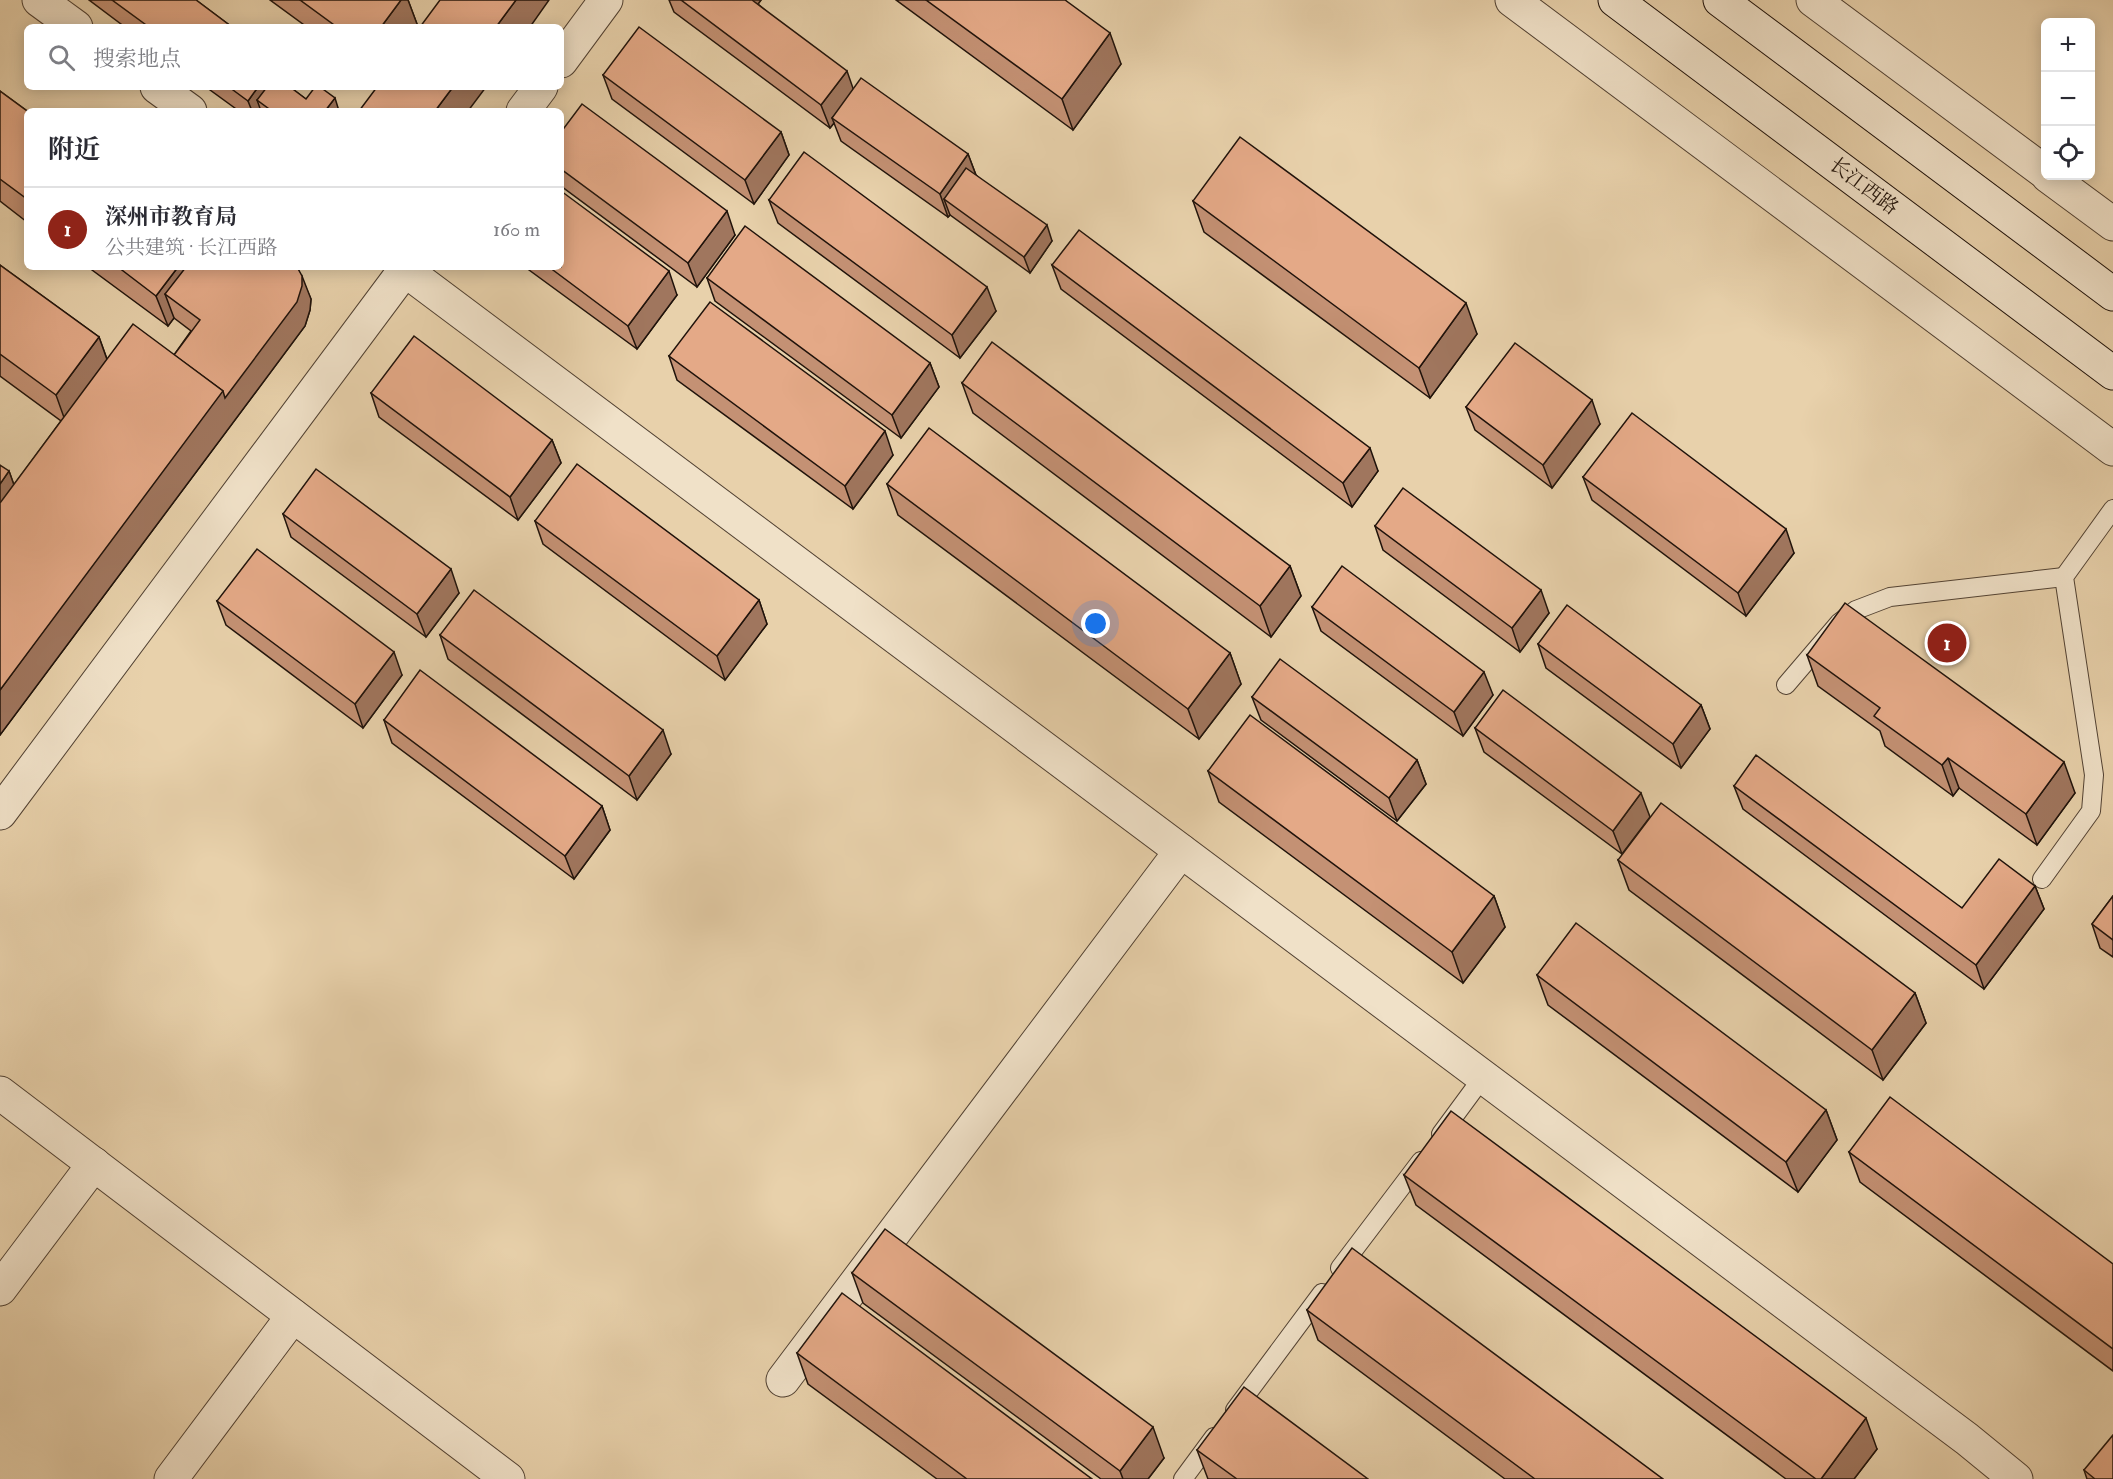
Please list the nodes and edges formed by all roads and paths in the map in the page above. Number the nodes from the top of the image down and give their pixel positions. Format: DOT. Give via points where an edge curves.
graph roads {
  1 [pos="39,0"];
  2 [pos="606,0"];
  3 [pos="1512,0"];
  4 [pos="1615,0"];
  5 [pos="1720,0"];
  6 [pos="1813,0"];
  7 [pos="72,24"];
  8 [pos="564,57"];
  9 [pos="161,90"];
  10 [pos="539,90"];
  11 [pos="186,108"];
  12 [pos="526,108"];
  13 [pos="2041,170"];
  14 [pos="2055,180"];
  15 [pos="2113,224"];
  16 [pos="404,270"];
  17 [pos="408,270"];
  18 [pos="2113,294"];
  19 [pos="2113,373"];
  20 [pos="2113,449"];
  21 [pos="2113,509"];
  22 [pos="2064,577"];
  23 [pos="1786,686"];
  24 [pos="0,813"];
  25 [pos="1181,851"];
  26 [pos="2042,879"];
  27 [pos="1483,1077"];
  28 [pos="0,1093"];
  29 [pos="94,1164"];
  30 [pos="0,1289"];
  31 [pos="293,1316"];
  32 [pos="783,1380"];
  33 [pos="492,1474"];
  34 [pos="171,1479"];
  35 [pos="1183,1479"];
  36 [pos="2016,1479"];
  1 -- 7 [label="street"];
  2 -- 8 [label="street"];
  3 -- 20 [label="street"];
  4 -- 19 [label="street, 长江西路"];
  5 -- 18 [label="street"];
  6 -- 13 [label="street"];
  9 -- 11 [label="street"];
  10 -- 12 [label="street"];
  14 -- 15 [label="street"];
  16 -- 24 [label="street"];
  17 -- 25 [label="street"];
  21 -- 22 [label="lane"];
  22 -- 23 [label="lane" via="1890,597 1865,606 1839,623"];
  22 -- 26 [label="lane" via="2094,775 2091,811"];
  25 -- 27 [label="street"];
  25 -- 32 [label="street"];
  27 -- 35 [label="lane"];
  27 -- 36 [label="street"];
  28 -- 29 [label="street"];
  29 -- 30 [label="street"];
  29 -- 31 [label="street"];
  31 -- 33 [label="street"];
  31 -- 34 [label="street"];
}
